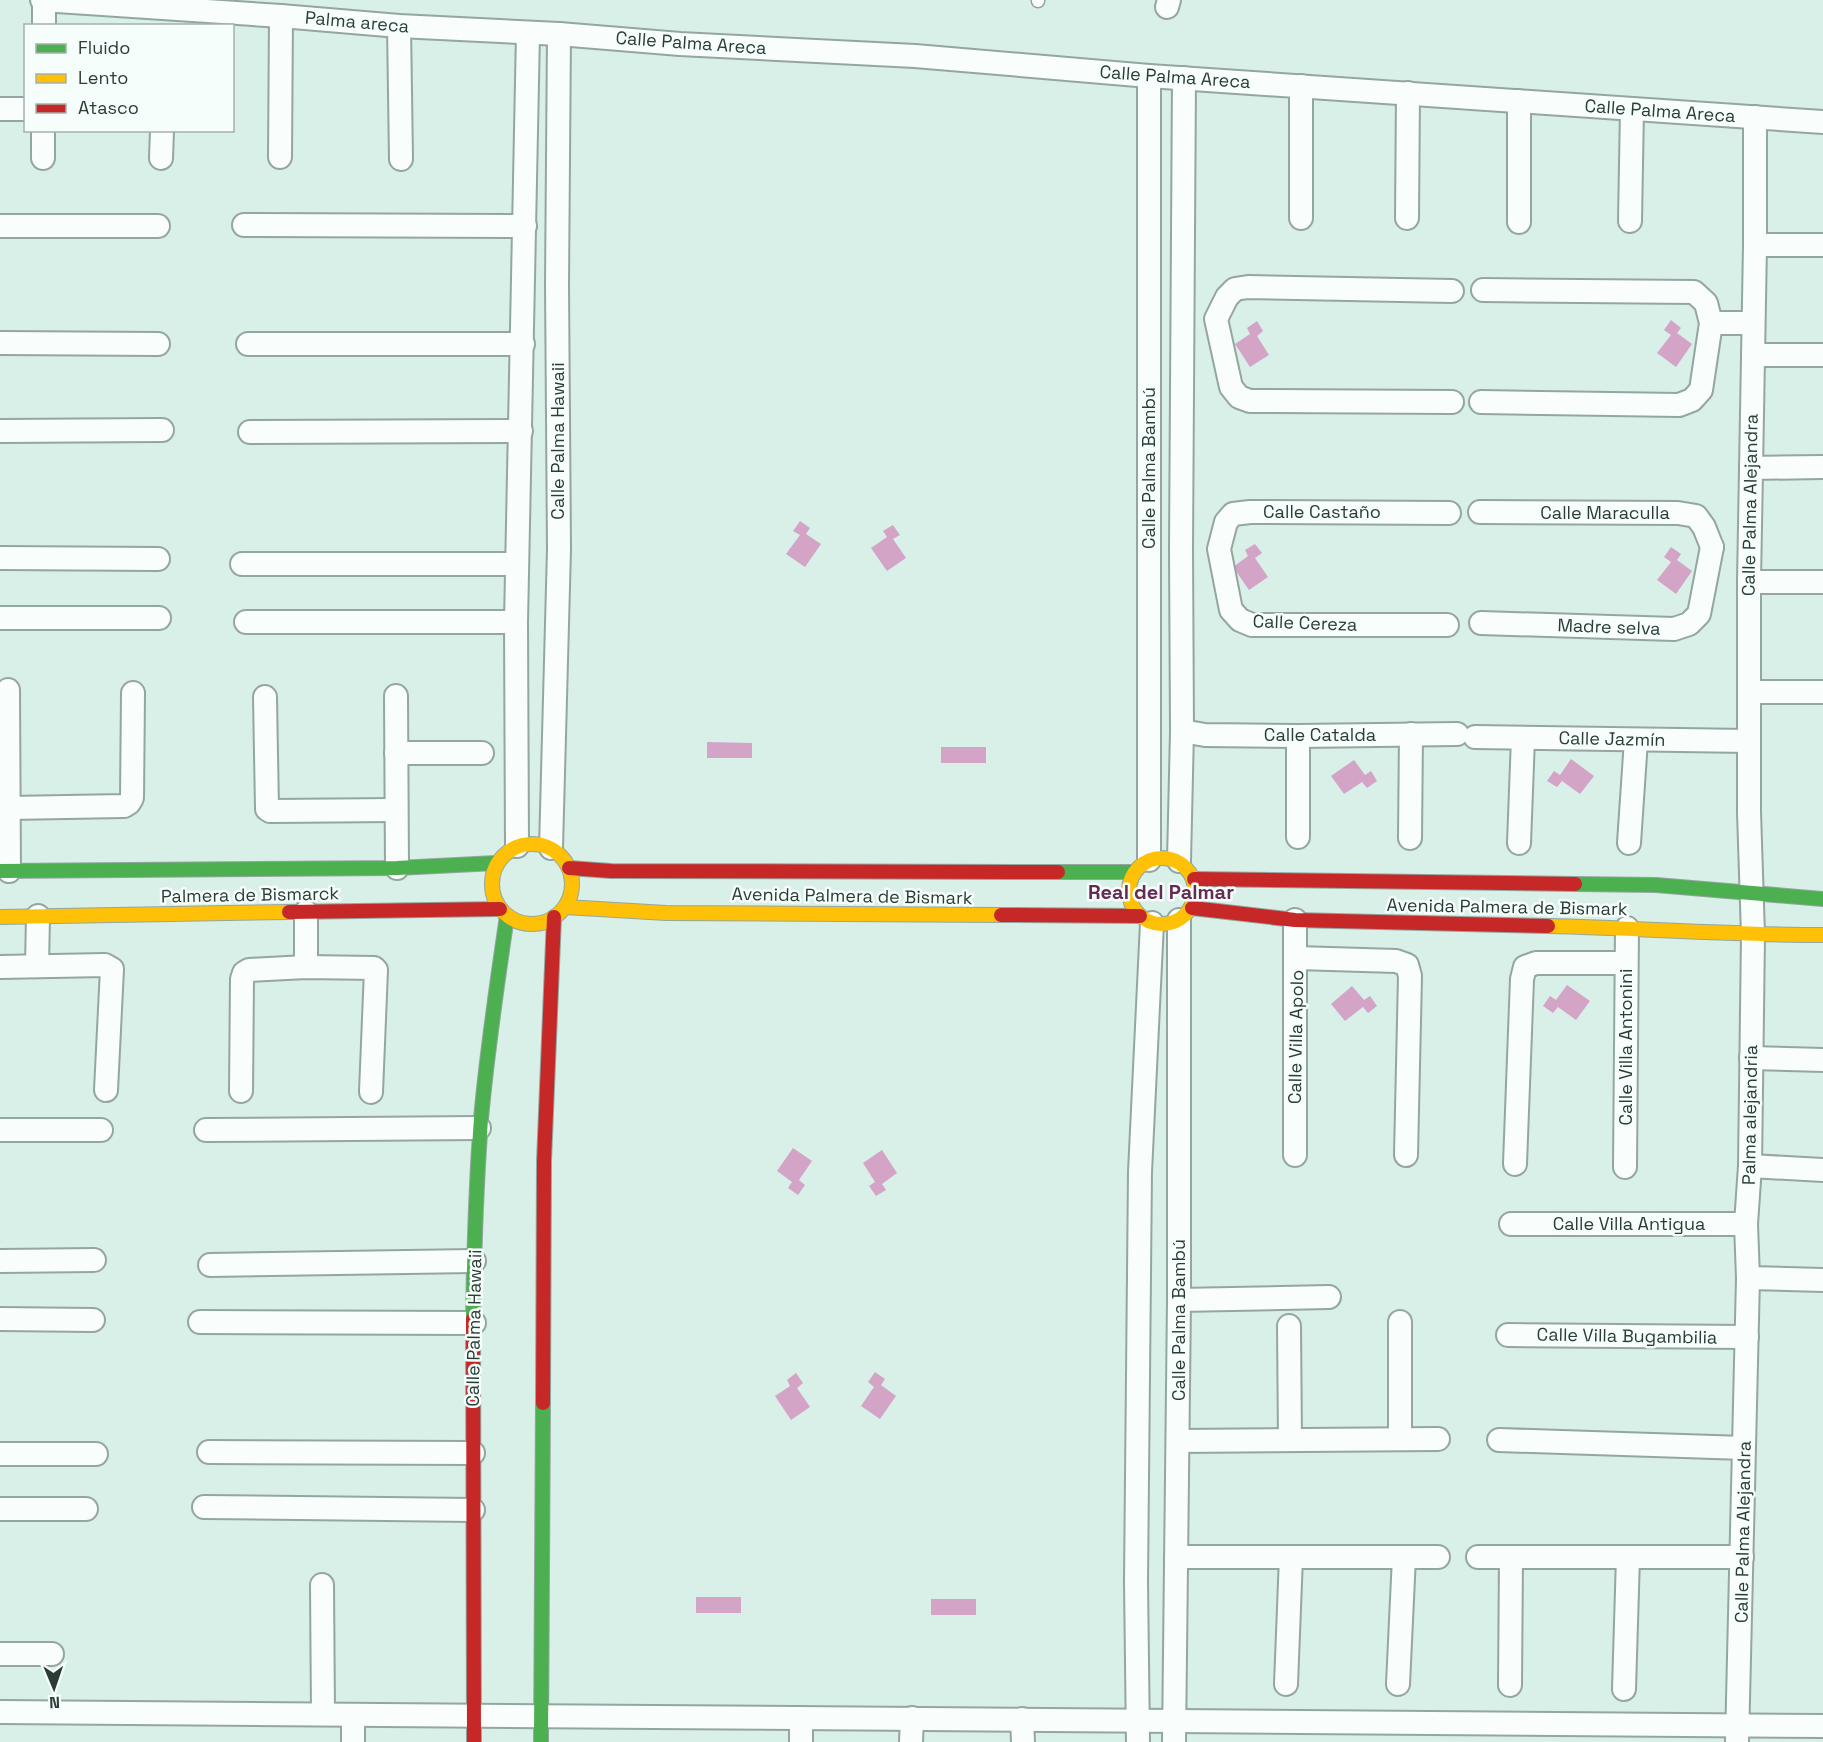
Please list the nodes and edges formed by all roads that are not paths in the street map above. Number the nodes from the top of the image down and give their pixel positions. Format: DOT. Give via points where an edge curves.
graph roads {
  1 [pos="43,0"];
  2 [pos="281,16"];
  3 [pos="164,17"];
  4 [pos="44,24"];
  5 [pos="399,26"];
  6 [pos="528,33"];
  7 [pos="559,34"];
  8 [pos="1149,75"];
  9 [pos="1184,78"];
  10 [pos="1301,87"];
  11 [pos="1408,93"];
  12 [pos="1519,101"];
  13 [pos="0,109"];
  14 [pos="24,109"];
  15 [pos="1632,109"];
  16 [pos="1755,117"];
  17 [pos="1823,122"];
  18 [pos="43,132"];
  19 [pos="162,132"];
  20 [pos="280,157"];
  21 [pos="43,158"];
  22 [pos="161,158"];
  23 [pos="401,159"];
  24 [pos="1301,218"];
  25 [pos="1407,218"];
  26 [pos="1630,220"];
  27 [pos="1519,222"];
  28 [pos="244,225"];
  29 [pos="0,226"];
  30 [pos="158,226"];
  31 [pos="525,226"];
  32 [pos="1823,245"];
  33 [pos="1755,246"];
  34 [pos="1483,290"];
  35 [pos="1452,291"];
  36 [pos="1183,319"];
  37 [pos="1216,319"];
  38 [pos="1711,323"];
  39 [pos="1753,323"];
  40 [pos="0,343"];
  41 [pos="159,344"];
  42 [pos="248,344"];
  43 [pos="522,344"];
  44 [pos="1753,355"];
  45 [pos="1823,355"];
  46 [pos="1452,402"];
  47 [pos="1481,402"];
  48 [pos="0,430"];
  49 [pos="162,430"];
  50 [pos="520,430"];
  51 [pos="250,432"];
  52 [pos="1823,467"];
  53 [pos="1751,468"];
  54 [pos="1480,512"];
  55 [pos="1449,513"];
  56 [pos="1712,547"];
  57 [pos="1750,547"];
  58 [pos="1181,549"];
  59 [pos="1219,549"];
  60 [pos="0,558"];
  61 [pos="158,559"];
  62 [pos="242,564"];
  63 [pos="517,564"];
  64 [pos="1749,582"];
  65 [pos="1823,582"];
  66 [pos="0,618"];
  67 [pos="159,618"];
  68 [pos="246,622"];
  69 [pos="516,622"];
  70 [pos="1481,623"];
  71 [pos="1447,626"];
  72 [pos="8,690"];
  73 [pos="1750,692"];
  74 [pos="1823,692"];
  75 [pos="133,693"];
  76 [pos="396,696"];
  77 [pos="265,697"];
  78 [pos="1182,731"];
  79 [pos="1411,735"];
  80 [pos="1298,736"];
  81 [pos="1466,736"];
  82 [pos="1523,738"];
  83 [pos="1636,740"];
  84 [pos="1749,741"];
  85 [pos="4,746"];
  86 [pos="396,753"];
  87 [pos="482,753"];
  88 [pos="9,808"];
  89 [pos="396,810"];
  90 [pos="1298,837"];
  91 [pos="1410,838"];
  92 [pos="1519,843"];
  93 [pos="1629,843"];
  94 [pos="518,846"];
  95 [pos="551,848"];
  96 [pos="1179,861"];
  97 [pos="496,863"];
  98 [pos="1142,866"];
  99 [pos="397,868"];
  100 [pos="569,868"];
  101 [pos="5,871"];
  102 [pos="1194,879"];
  103 [pos="1751,892"];
  104 [pos="1823,899"];
  105 [pos="565,907"];
  106 [pos="306,912"];
  107 [pos="504,913"];
  108 [pos="1185,914"];
  109 [pos="38,916"];
  110 [pos="0,917"];
  111 [pos="554,917"];
  112 [pos="1146,919"];
  113 [pos="1295,920"];
  114 [pos="1627,927"];
  115 [pos="1753,935"];
  116 [pos="1823,935"];
  117 [pos="1296,958"];
  118 [pos="1626,963"];
  119 [pos="37,966"];
  120 [pos="0,967"];
  121 [pos="306,968"];
  122 [pos="1751,1058"];
  123 [pos="1823,1060"];
  124 [pos="105,1090"];
  125 [pos="241,1091"];
  126 [pos="372,1092"];
  127 [pos="479,1128"];
  128 [pos="0,1130"];
  129 [pos="101,1130"];
  130 [pos="206,1130"];
  131 [pos="1295,1155"];
  132 [pos="1406,1155"];
  133 [pos="1515,1164"];
  134 [pos="1750,1166"];
  135 [pos="1624,1167"];
  136 [pos="1823,1170"];
  137 [pos="1512,1224"];
  138 [pos="1746,1224"];
  139 [pos="94,1260"];
  140 [pos="0,1261"];
  141 [pos="474,1262"];
  142 [pos="210,1265"];
  143 [pos="1748,1278"];
  144 [pos="1823,1280"];
  145 [pos="1329,1297"];
  146 [pos="1179,1300"];
  147 [pos="0,1319"];
  148 [pos="93,1320"];
  149 [pos="1400,1322"];
  150 [pos="200,1323"];
  151 [pos="474,1323"];
  152 [pos="1289,1326"];
  153 [pos="1508,1335"];
  154 [pos="1747,1338"];
  155 [pos="1400,1439"];
  156 [pos="1438,1439"];
  157 [pos="1290,1440"];
  158 [pos="1499,1440"];
  159 [pos="1178,1441"];
  160 [pos="1744,1448"];
  161 [pos="209,1452"];
  162 [pos="473,1453"];
  163 [pos="0,1454"];
  164 [pos="96,1454"];
  165 [pos="204,1507"];
  166 [pos="0,1509"];
  167 [pos="86,1509"];
  168 [pos="473,1510"];
  169 [pos="1176,1557"];
  170 [pos="1291,1557"];
  171 [pos="1404,1557"];
  172 [pos="1438,1557"];
  173 [pos="1478,1557"];
  174 [pos="1511,1557"];
  175 [pos="1628,1557"];
  176 [pos="1742,1557"];
  177 [pos="322,1585"];
  178 [pos="0,1654"];
  179 [pos="52,1654"];
  180 [pos="1286,1684"];
  181 [pos="1398,1684"];
  182 [pos="1510,1685"];
  183 [pos="1624,1689"];
  184 [pos="0,1712"];
  185 [pos="323,1714"];
  186 [pos="353,1715"];
  187 [pos="474,1715"];
  188 [pos="541,1716"];
  189 [pos="801,1718"];
  190 [pos="912,1718"];
  191 [pos="1022,1719"];
  192 [pos="1823,1726"];
  193 [pos="1138,1731"];
  194 [pos="1174,1731"];
  195 [pos="1286,1732"];
  196 [pos="1405,1732"];
  197 [pos="1514,1733"];
  198 [pos="1626,1733"];
  199 [pos="1738,1734"];
  200 [pos="353,1742"];
  201 [pos="474,1742"];
  202 [pos="541,1742"];
  203 [pos="801,1742"];
  204 [pos="911,1742"];
  205 [pos="1023,1742"];
  1 -- 3 [label="street, Palma areca"];
  1 -- 4 [label="street"];
  2 -- 3 [label="street, Palma areca"];
  2 -- 5 [label="street, Palma areca"];
  2 -- 20 [label="street"];
  5 -- 6 [label="street, Palma areca"];
  5 -- 23 [label="street"];
  6 -- 7 [label="street, Calle Palma Areca"];
  6 -- 31 [label="street, Calle Palma Hawaii"];
  7 -- 8 [label="street, Calle Palma Areca"];
  7 -- 95 [label="street, Calle Palma Hawaii" via="559,549"];
  8 -- 9 [label="street, Calle Palma Areca"];
  8 -- 98 [label="street, Calle Palma Bambú"];
  9 -- 10 [label="street, Calle Palma Areca"];
  9 -- 36 [label="street, Calle Palma Bambú"];
  10 -- 11 [label="street, Calle Palma Areca"];
  10 -- 24 [label="street"];
  11 -- 12 [label="street, Calle Palma Areca"];
  11 -- 25 [label="street"];
  12 -- 15 [label="street, Calle Palma Areca"];
  12 -- 27 [label="street"];
  13 -- 14 [label="street"];
  15 -- 16 [label="street, Calle Palma Areca"];
  15 -- 26 [label="street"];
  16 -- 17 [label="street, Calle Palma Areca"];
  16 -- 33 [label="street, Calle Palma Alejandra"];
  18 -- 21 [label="street"];
  19 -- 22 [label="street"];
  28 -- 31 [label="street"];
  29 -- 30 [label="street"];
  31 -- 43 [label="street, Calle Palma Hawaii"];
  32 -- 33 [label="street"];
  33 -- 39 [label="street, Calle Palma Alejandra"];
  34 -- 38 [label="street" via="1694,292 1706,303"];
  35 -- 37 [label="street" via="1248,287 1235,289"];
  36 -- 37 [label="street"];
  36 -- 58 [label="street, Calle Palma Bambú"];
  37 -- 46 [label="street" via="1231,387 1239,397 1250,401"];
  38 -- 39 [label="street"];
  38 -- 47 [label="street" via="1701,390 1692,400 1678,405"];
  39 -- 44 [label="street, Calle Palma Alejandra"];
  40 -- 41 [label="street"];
  42 -- 43 [label="street"];
  43 -- 50 [label="street, Calle Palma Hawaii"];
  44 -- 45 [label="street"];
  44 -- 53 [label="street, Calle Palma Alejandra"];
  48 -- 49 [label="street"];
  50 -- 51 [label="street"];
  50 -- 63 [label="street, Calle Palma Hawaii"];
  52 -- 53 [label="street"];
  53 -- 57 [label="street, Calle Palma Alejandra"];
  54 -- 56 [label="street, Calle Maraculla" via="1678,513 1696,516"];
  55 -- 59 [label="street, Calle Castaño" via="1233,514 1226,522"];
  56 -- 57 [label="street"];
  56 -- 70 [label="street, Madre selva" via="1699,614 1689,624 1674,629"];
  57 -- 64 [label="street, Calle Palma Alejandra"];
  58 -- 59 [label="street"];
  58 -- 78 [label="street, Calle Palma Bambú"];
  59 -- 71 [label="street, Calle Cereza" via="1231,610 1252,625"];
  60 -- 61 [label="street"];
  62 -- 63 [label="street"];
  63 -- 69 [label="street, Calle Palma Hawaii"];
  64 -- 65 [label="street"];
  64 -- 73 [label="street, Calle Palma Alejandra"];
  66 -- 67 [label="street"];
  68 -- 69 [label="street"];
  69 -- 94 [label="street, Calle Palma Hawaii"];
  72 -- 85 [label="street"];
  73 -- 74 [label="street"];
  73 -- 84 [label="street, Calle Palma Alejandra"];
  75 -- 88 [label="street" via="129,803"];
  76 -- 86 [label="street"];
  77 -- 89 [label="street" via="267,809"];
  78 -- 80 [label="street, Calle Catalda" via="1205,735"];
  78 -- 96 [label="street, Calle Palma Bambú"];
  79 -- 80 [label="street, Calle Catalda"];
  79 -- 81 [label="street, Calle Catalda"];
  79 -- 91 [label="street"];
  80 -- 90 [label="street"];
  81 -- 82 [label="street, Calle Jazmín"];
  82 -- 83 [label="street, Calle Jazmín"];
  82 -- 92 [label="street"];
  83 -- 84 [label="street, Calle Jazmín"];
  83 -- 93 [label="street"];
  84 -- 103 [label="street, Calle Palma Alejandra"];
  85 -- 88 [label="street"];
  86 -- 87 [label="street"];
  86 -- 89 [label="street"];
  88 -- 101 [label="street"];
  89 -- 99 [label="street"];
  94 -- 95 [label="street" via="534,843"];
  94 -- 97 [label="street"];
  95 -- 100 [label="street"];
  96 -- 98 [label="street" via="1164,857"];
  96 -- 102 [label="street"];
  97 -- 99 [label="street, Palmera de Bismarck"];
  97 -- 107 [label="street" via="492,894"];
  98 -- 100 [label="street, Avenida Palmera de Bismark" via="623,871"];
  98 -- 112 [label="street" via="1129,883 1128,894 1132,905"];
  99 -- 101 [label="street, Palmera de Bismarck"];
  100 -- 105 [label="street" via="571,895"];
  102 -- 103 [label="street, Avenida Palmera de Bismark" via="1656,885"];
  102 -- 108 [label="street" via="1196,894"];
  103 -- 104 [label="street, Avenida Palmera de Bismark"];
  103 -- 115 [label="street, Palma alejandria"];
  105 -- 111 [label="street"];
  105 -- 112 [label="street, Avenida Palmera de Bismark" via="666,913"];
  106 -- 107 [label="street, Palmera de Bismarck"];
  106 -- 109 [label="street, Palmera de Bismarck"];
  106 -- 121 [label="street"];
  107 -- 111 [label="street" via="531,924"];
  107 -- 127 [label="street, Calle Palma Hawaii"];
  108 -- 112 [label="street" via="1166,924"];
  108 -- 113 [label="street, Avenida Palmera de Bismark"];
  108 -- 146 [label="street, Calle Palma Bambú"];
  109 -- 110 [label="street, Palmera de Bismarck"];
  109 -- 119 [label="street"];
  111 -- 188 [label="street" via="544,1161"];
  112 -- 193 [label="street" via="1136,1572"];
  113 -- 114 [label="street, Avenida Palmera de Bismark"];
  113 -- 117 [label="street, Calle Villa Apolo"];
  114 -- 115 [label="street, Avenida Palmera de Bismark"];
  114 -- 118 [label="street, Calle Villa Antonini"];
  115 -- 116 [label="street, Avenida Palmera de Bismark"];
  115 -- 122 [label="street, Palma alejandria"];
  117 -- 131 [label="street, Calle Villa Apolo"];
  117 -- 132 [label="street" via="1396,961 1407,965 1410,976"];
  118 -- 133 [label="street" via="1536,963 1525,967"];
  118 -- 135 [label="street, Calle Villa Antonini"];
  119 -- 120 [label="street"];
  119 -- 124 [label="street" via="105,965 112,969"];
  121 -- 125 [label="street" via="244,973"];
  121 -- 126 [label="street" via="376,970"];
  122 -- 123 [label="street"];
  122 -- 134 [label="street, Palma alejandria"];
  127 -- 130 [label="street"];
  127 -- 141 [label="street, Calle Palma Hawaii"];
  128 -- 129 [label="street"];
  134 -- 136 [label="street"];
  134 -- 138 [label="street, Palma alejandria"];
  137 -- 138 [label="street, Calle Villa Antigua"];
  138 -- 143 [label="street, Palma alejandria"];
  139 -- 140 [label="street"];
  141 -- 142 [label="street"];
  141 -- 151 [label="street, Calle Palma Hawaii"];
  143 -- 144 [label="street"];
  143 -- 154 [label="street, Palma alejandria"];
  145 -- 146 [label="street"];
  146 -- 159 [label="street, Calle Palma Bambú"];
  147 -- 148 [label="street"];
  149 -- 155 [label="street"];
  150 -- 151 [label="street"];
  151 -- 162 [label="street, Calle Palma Hawaii"];
  152 -- 157 [label="street"];
  153 -- 154 [label="street, Calle Villa Bugambilia"];
  154 -- 160 [label="street, Calle Palma Alejandra"];
  155 -- 156 [label="street"];
  155 -- 157 [label="street"];
  157 -- 159 [label="street"];
  158 -- 160 [label="street"];
  159 -- 169 [label="street, Calle Palma Bambú"];
  160 -- 176 [label="street, Calle Palma Alejandra"];
  161 -- 162 [label="street"];
  162 -- 168 [label="street, Calle Palma Hawaii"];
  163 -- 164 [label="street"];
  165 -- 168 [label="street"];
  166 -- 167 [label="street"];
  168 -- 187 [label="street, Calle Palma Hawaii"];
  169 -- 170 [label="street"];
  169 -- 194 [label="street, Calle Palma Bambú"];
  170 -- 171 [label="street"];
  170 -- 180 [label="street"];
  171 -- 172 [label="street"];
  171 -- 181 [label="street"];
  173 -- 174 [label="street"];
  174 -- 175 [label="street"];
  174 -- 182 [label="street"];
  175 -- 176 [label="street"];
  175 -- 183 [label="street"];
  176 -- 199 [label="street, Calle Palma Alejandra"];
  177 -- 185 [label="street"];
  178 -- 179 [label="street"];
  184 -- 185 [label="street"];
  185 -- 186 [label="street"];
  186 -- 187 [label="street"];
  186 -- 200 [label="street"];
  187 -- 188 [label="street"];
  187 -- 201 [label="street, Calle Palma Hawaii"];
  188 -- 189 [label="street"];
  188 -- 202 [label="street"];
  189 -- 190 [label="street"];
  189 -- 203 [label="street"];
  190 -- 191 [label="street"];
  190 -- 204 [label="street"];
  191 -- 193 [label="street"];
  191 -- 205 [label="street"];
  192 -- 199 [label="street"];
  193 -- 194 [label="street"];
  194 -- 195 [label="street"];
  195 -- 196 [label="street"];
  196 -- 197 [label="street"];
  197 -- 198 [label="street"];
  198 -- 199 [label="street"];
}
